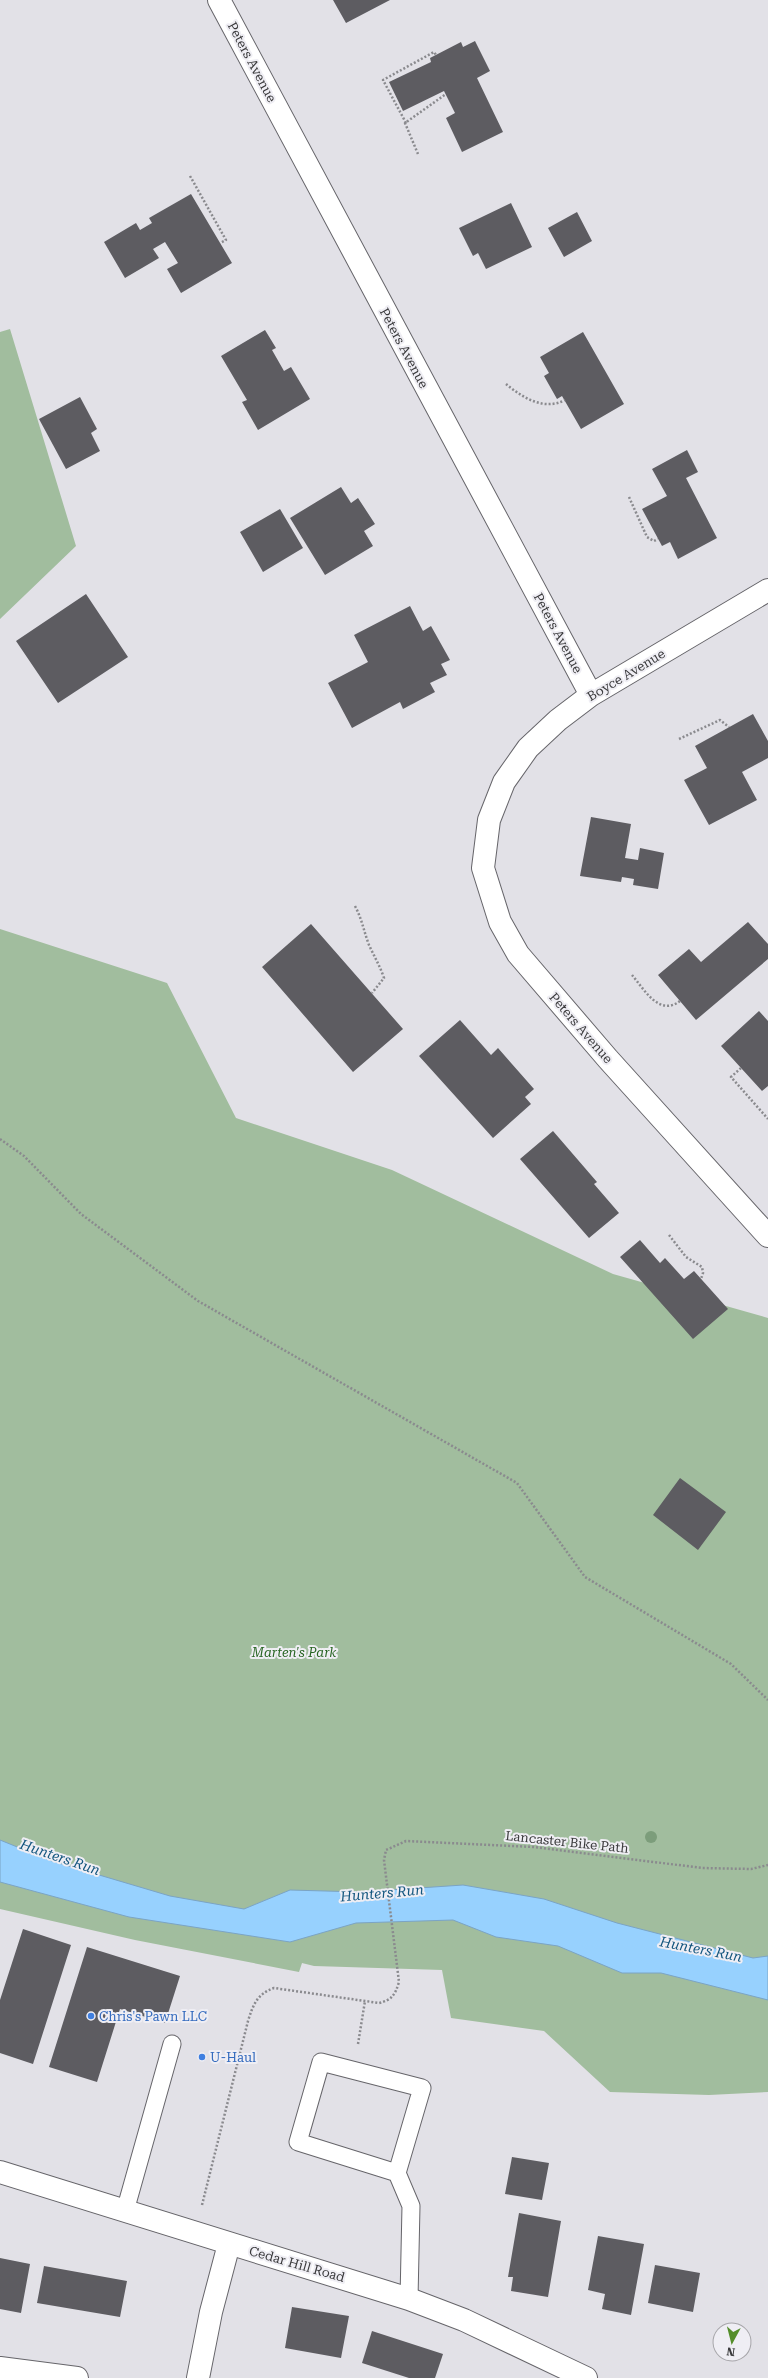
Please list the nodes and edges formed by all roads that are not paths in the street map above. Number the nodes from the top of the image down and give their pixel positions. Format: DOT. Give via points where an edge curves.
graph roads {
  1 [pos="219,0"];
  2 [pos="768,590"];
  3 [pos="591,695"];
  4 [pos="504,782"];
  5 [pos="768,1236"];
  6 [pos="172,2044"];
  7 [pos="0,2172"];
  8 [pos="397,2173"];
  9 [pos="125,2211"];
  10 [pos="229,2244"];
  11 [pos="409,2299"];
  12 [pos="0,2368"];
  13 [pos="77,2378"];
  14 [pos="198,2378"];
  15 [pos="586,2378"];
  1 -- 3 [label="street, Peters Avenue"];
  2 -- 3 [label="street, Boyce Avenue"];
  3 -- 4 [label="street, Boyce Avenue" via="558,720 528,748"];
  4 -- 5 [label="street, Peters Avenue" via="489,820 484,868 500,922 518,954 588,1036"];
  6 -- 9 [label="lane"];
  7 -- 9 [label="street, Cedar Hill Road"];
  8 -- 8 [label="lane" via="298,2142 321,2062 422,2088"];
  8 -- 11 [label="lane" via="411,2206"];
  9 -- 10 [label="street, Cedar Hill Road"];
  10 -- 11 [label="street, Cedar Hill Road"];
  10 -- 14 [label="street" via="211,2312"];
  11 -- 15 [label="street, Cedar Hill Road" via="464,2320"];
  12 -- 13 [label="street"];
}
